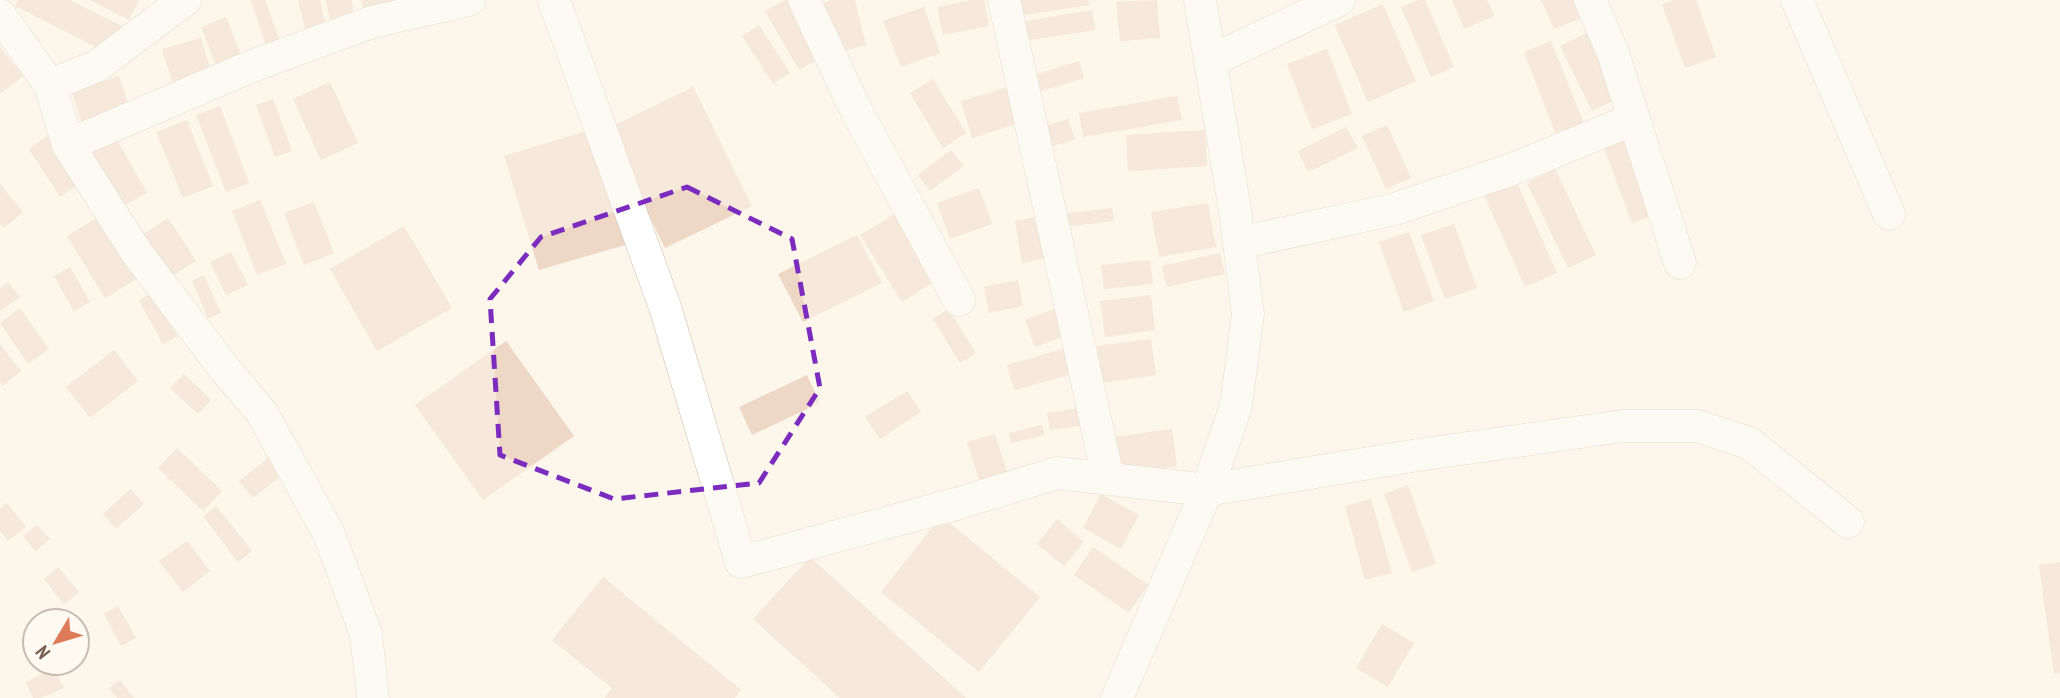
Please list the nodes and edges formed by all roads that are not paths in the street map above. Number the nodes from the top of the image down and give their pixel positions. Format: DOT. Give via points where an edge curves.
graph roads {
  1 [pos="185,0"];
  2 [pos="469,0"];
  3 [pos="554,0"];
  4 [pos="804,0"];
  5 [pos="1004,0"];
  6 [pos="1200,0"];
  7 [pos="1339,0"];
  8 [pos="1590,0"];
  9 [pos="1797,0"];
  10 [pos="0,15"];
  11 [pos="1210,61"];
  12 [pos="50,85"];
  13 [pos="1634,119"];
  14 [pos="68,145"];
  15 [pos="1889,214"];
  16 [pos="1239,243"];
  17 [pos="1679,264"];
  18 [pos="959,300"];
  19 [pos="1108,478"];
  20 [pos="1207,489"];
  21 [pos="1848,522"];
  22 [pos="373,698"];
  23 [pos="1117,698"];
  1 -- 12 [label="street" via="97,66"];
  2 -- 14 [label="street" via="372,22 252,66"];
  3 -- 19 [label="street" via="665,307 741,562 1057,473"];
  4 -- 18 [label="street" via="857,112"];
  5 -- 19 [label="street"];
  6 -- 11 [label="street"];
  7 -- 11 [label="street"];
  8 -- 13 [label="street"];
  9 -- 15 [label="street"];
  10 -- 12 [label="street"];
  11 -- 16 [label="street"];
  12 -- 14 [label="street"];
  13 -- 16 [label="street" via="1510,170 1395,209"];
  13 -- 17 [label="street"];
  14 -- 22 [label="street" via="137,253 262,413 330,534 366,634"];
  16 -- 20 [label="street" via="1248,314 1236,406"];
  19 -- 20 [label="street"];
  20 -- 21 [label="street" via="1623,426 1697,425 1749,443"];
  20 -- 23 [label="street"];
}
